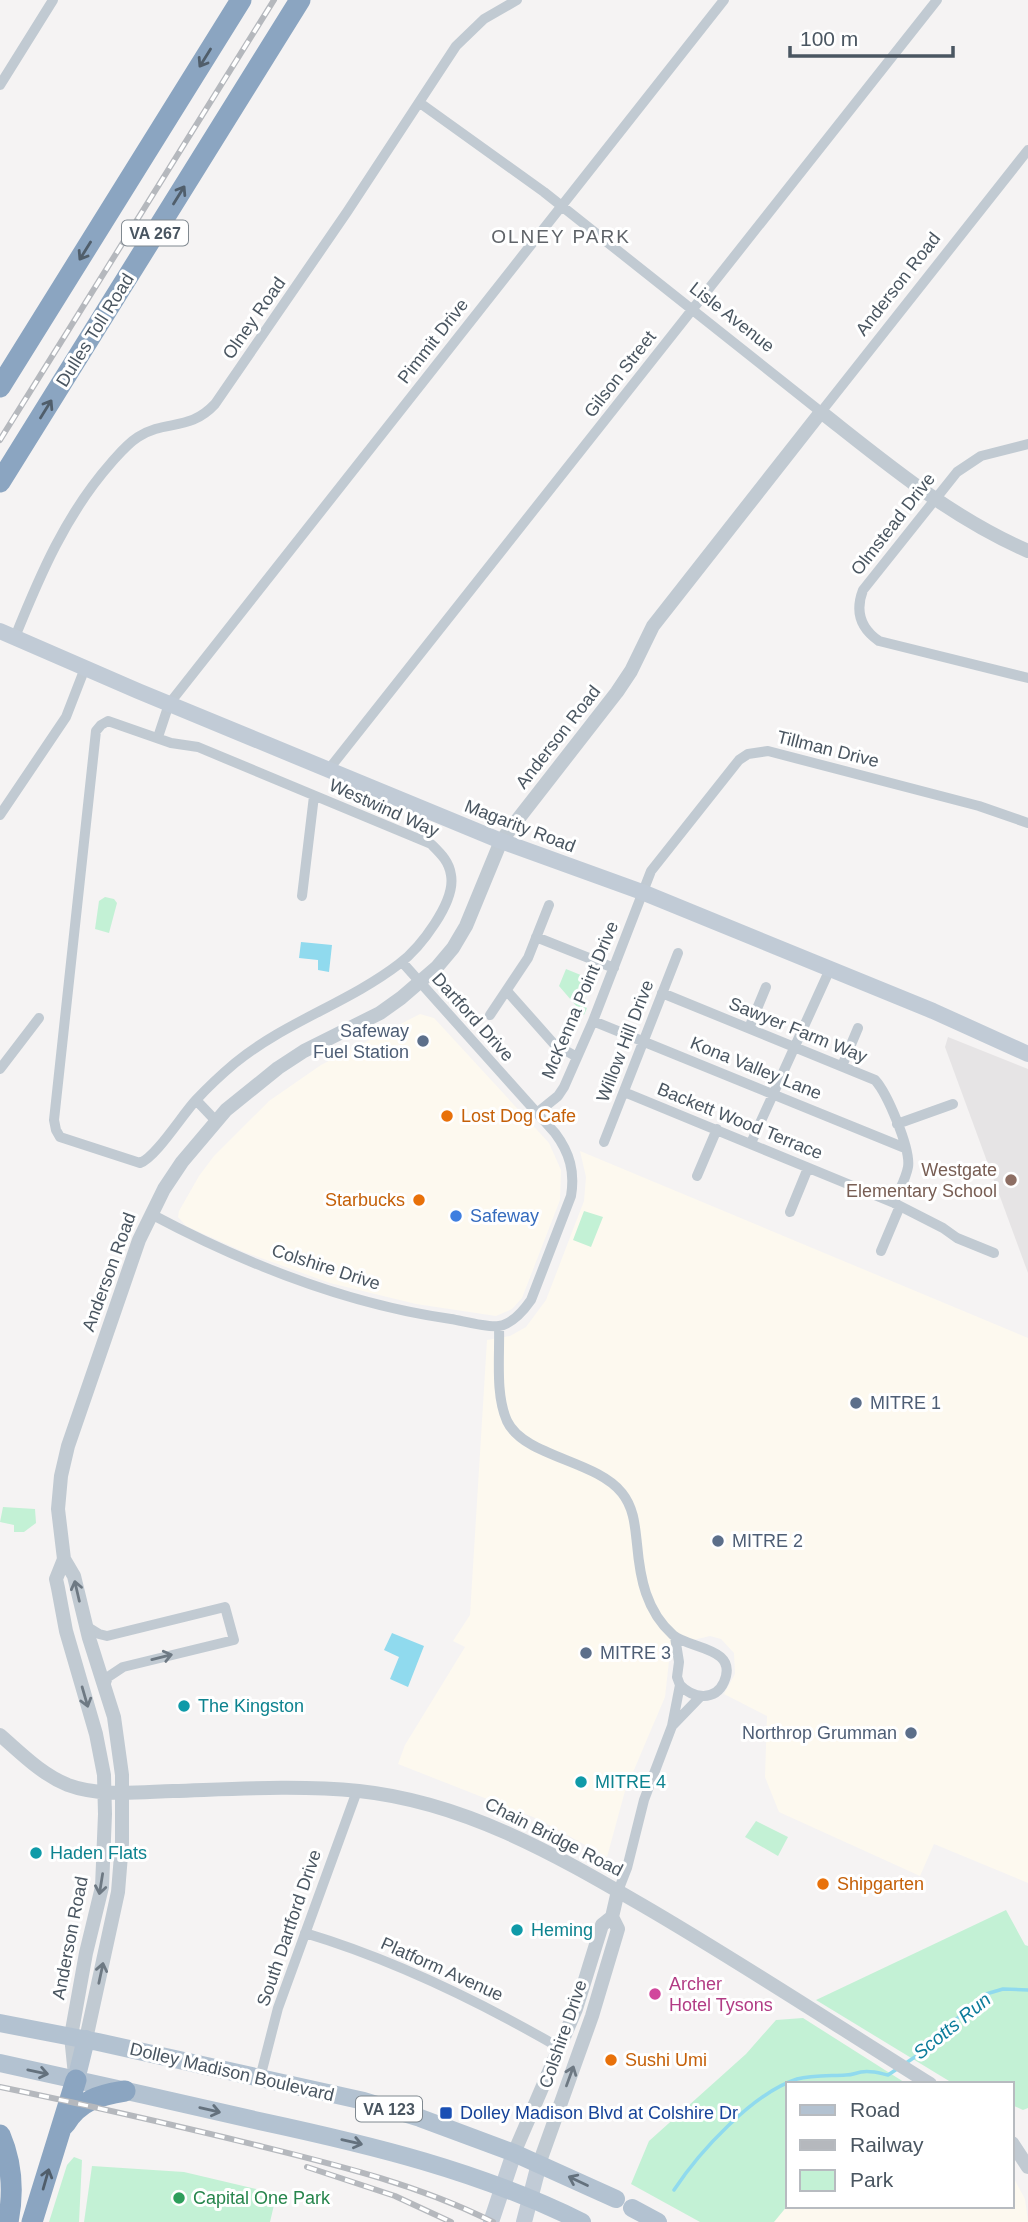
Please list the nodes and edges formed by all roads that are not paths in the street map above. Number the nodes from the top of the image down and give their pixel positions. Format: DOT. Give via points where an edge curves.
graph roads {
  1 [pos="53,0"];
  2 [pos="241,0"];
  3 [pos="300,0"];
  4 [pos="517,0"];
  5 [pos="724,0"];
  6 [pos="937,0"];
  7 [pos="0,85"];
  8 [pos="420,103"];
  9 [pos="1028,150"];
  10 [pos="561,206"];
  11 [pos="692,310"];
  12 [pos="0,387"];
  13 [pos="821,412"];
  14 [pos="1028,444"];
  15 [pos="0,482"];
  16 [pos="934,499"];
  17 [pos="1028,551"];
  18 [pos="7,634"];
  19 [pos="85,668"];
  20 [pos="1028,678"];
  21 [pos="169,704"];
  22 [pos="158,737"];
  23 [pos="329,769"];
  24 [pos="314,796"];
  25 [pos="0,814"];
  26 [pos="1028,823"];
  27 [pos="501,841"];
  28 [pos="642,892"];
  29 [pos="302,896"];
  30 [pos="549,905"];
  31 [pos="536,937"];
  32 [pos="678,953"];
  33 [pos="402,962"];
  34 [pos="614,968"];
  35 [pos="830,969"];
  36 [pos="420,983"];
  37 [pos="766,987"];
  38 [pos="507,991"];
  39 [pos="663,993"];
  40 [pos="490,1015"];
  41 [pos="39,1018"];
  42 [pos="593,1021"];
  43 [pos="749,1028"];
  44 [pos="858,1028"];
  45 [pos="645,1041"];
  46 [pos="795,1047"];
  47 [pos="1028,1054"];
  48 [pos="577,1057"];
  49 [pos="842,1066"];
  50 [pos="0,1069"];
  51 [pos="624,1093"];
  52 [pos="773,1094"];
  53 [pos="197,1100"];
  54 [pos="953,1104"];
  55 [pos="537,1113"];
  56 [pos="216,1121"];
  57 [pos="897,1124"];
  58 [pos="717,1129"];
  59 [pos="604,1142"];
  60 [pos="751,1143"];
  61 [pos="905,1148"];
  62 [pos="808,1168"];
  63 [pos="698,1176"];
  64 [pos="897,1205"];
  65 [pos="790,1212"];
  66 [pos="150,1214"];
  67 [pos="881,1251"];
  68 [pos="994,1253"];
  69 [pos="499,1326"];
  70 [pos="64,1559"];
  71 [pos="86,1626"];
  72 [pos="675,1637"];
  73 [pos="700,1648"];
  74 [pos="679,1662"];
  75 [pos="680,1685"];
  76 [pos="105,1686"];
  77 [pos="700,1697"];
  78 [pos="672,1726"];
  79 [pos="0,1735"];
  80 [pos="105,1791"];
  81 [pos="357,1791"];
  82 [pos="122,1792"];
  83 [pos="618,1891"];
  84 [pos="612,1917"];
  85 [pos="304,1933"];
  86 [pos="0,2023"];
  87 [pos="78,2038"];
  88 [pos="561,2048"];
  89 [pos="0,2063"];
  90 [pos="260,2078"];
  91 [pos="76,2080"];
  92 [pos="927,2082"];
  93 [pos="125,2091"];
  94 [pos="0,2134"];
  95 [pos="59,2135"];
  96 [pos="1014,2146"];
  97 [pos="514,2153"];
  98 [pos="539,2164"];
  99 [pos="1028,2167"];
  100 [pos="503,2188"];
  101 [pos="531,2199"];
  102 [pos="8,2222"];
  103 [pos="32,2222"];
  104 [pos="491,2222"];
  105 [pos="524,2222"];
  106 [pos="582,2222"];
  107 [pos="658,2222"];
  1 -- 7 [label="street"];
  2 -- 12 [label="highway, VA 267, one-way"];
  15 -- 3 [label="highway, Dulles Toll Road / VA 267, one-way"];
  4 -- 8 [label="street, Olney Road" via="469,32"];
  5 -- 10 [label="street, Pimmit Drive"];
  6 -- 11 [label="street, Gilson Street"];
  8 -- 10 [label="street, Lisle Avenue"];
  8 -- 18 [label="street, Olney Road" via="215,404 197,420 138,437 101,474 72,514"];
  9 -- 13 [label="street, Anderson Road"];
  10 -- 11 [label="street, Lisle Avenue"];
  10 -- 21 [label="street, Pimmit Drive"];
  11 -- 13 [label="street, Lisle Avenue"];
  11 -- 23 [label="street, Gilson Street"];
  13 -- 16 [label="street, Lisle Avenue"];
  13 -- 27 [label="street, Anderson Road" via="653,626 617,692"];
  14 -- 16 [label="street, Olmstead Drive" via="969,463"];
  16 -- 17 [label="street, Lisle Avenue"];
  16 -- 20 [label="street, Olmstead Drive" via="863,590 858,609 865,628 880,641"];
  18 -- 19 [label="main road, Magarity Road"];
  19 -- 21 [label="main road, Magarity Road"];
  19 -- 25 [label="street" via="66,717"];
  21 -- 22 [label="street"];
  21 -- 23 [label="main road, Magarity Road"];
  22 -- 24 [label="street, Westwind Way" via="198,747"];
  22 -- 53 [label="street, Westwind Way" via="108,721 96,731 55,1130 60,1137 140,1163 153,1155"];
  23 -- 27 [label="main road, Magarity Road"];
  24 -- 29 [label="street"];
  24 -- 33 [label="street, Westwind Way" via="431,844 445,858 452,876 450,894 424,939"];
  26 -- 28 [label="street, Tillman Drive" via="979,806 758,751 739,760 651,871"];
  27 -- 28 [label="main road, Magarity Road"];
  27 -- 36 [label="street, Anderson Road" via="466,926 453,948"];
  28 -- 34 [label="street, McKenna Point Drive"];
  28 -- 35 [label="main road, Magarity Road"];
  30 -- 31 [label="street"];
  31 -- 34 [label="street"];
  31 -- 38 [label="street"];
  32 -- 39 [label="street, Willow Hill Drive"];
  33 -- 36 [label="street, Dartford Drive"];
  33 -- 53 [label="street, Westwind Way" via="366,987 270,1038 235,1063"];
  34 -- 42 [label="street, McKenna Point Drive"];
  35 -- 46 [label="street"];
  35 -- 47 [label="main road, Magarity Road"];
  36 -- 55 [label="street, Dartford Drive"];
  36 -- 56 [label="street, Anderson Road" via="380,1013 278,1068"];
  37 -- 43 [label="street"];
  38 -- 40 [label="street"];
  38 -- 48 [label="street" via="554,1044"];
  39 -- 43 [label="street, Sawyer Farm Way"];
  39 -- 45 [label="street, Willow Hill Drive"];
  41 -- 50 [label="street"];
  42 -- 45 [label="street, Kona Valley Lane"];
  42 -- 48 [label="street, McKenna Point Drive"];
  43 -- 46 [label="street, Sawyer Farm Way"];
  44 -- 49 [label="street"];
  45 -- 51 [label="street, Willow Hill Drive"];
  45 -- 52 [label="street, Kona Valley Lane"];
  46 -- 49 [label="street, Sawyer Farm Way"];
  46 -- 52 [label="street"];
  48 -- 55 [label="street, McKenna Point Drive" via="558,1096"];
  49 -- 57 [label="street, Sawyer Farm Way" via="875,1080"];
  51 -- 58 [label="street, Backett Wood Terrace"];
  51 -- 59 [label="street, Willow Hill Drive"];
  52 -- 60 [label="street"];
  52 -- 61 [label="street, Kona Valley Lane"];
  53 -- 56 [label="street"];
  54 -- 57 [label="street"];
  55 -- 69 [label="street" via="569,1156 571,1196 531,1300 515,1318"];
  56 -- 66 [label="street, Anderson Road" via="181,1162"];
  57 -- 61 [label="street, Sawyer Farm Way"];
  58 -- 60 [label="street, Backett Wood Terrace"];
  58 -- 63 [label="street"];
  60 -- 62 [label="street, Backett Wood Terrace"];
  61 -- 64 [label="street, Sawyer Farm Way" via="908,1167"];
  62 -- 64 [label="street, Backett Wood Terrace"];
  62 -- 65 [label="street"];
  64 -- 67 [label="street, Sawyer Farm Way"];
  64 -- 68 [label="street, Backett Wood Terrace"];
  66 -- 69 [label="street, Colshire Drive" via="233,1255 324,1289 421,1315"];
  66 -- 70 [label="street, Anderson Road" via="63,1467 58,1509"];
  69 -- 72 [label="street, Colshire Drive" via="501,1392 508,1422 520,1437 598,1474 622,1493 633,1513 642,1584 655,1614"];
  71 -- 70 [label="street, Anderson Road, one-way" via="74,1576"];
  70 -- 80 [label="street, Anderson Road, one-way" via="56,1579 96,1734"];
  71 -- 76 [label="street, Anderson Road"];
  76 -- 71 [label="street, one-way" via="108,1677 123,1667 234,1640 225,1607 107,1636"];
  72 -- 73 [label="street, Colshire Drive"];
  72 -- 74 [label="street, Colshire Drive"];
  73 -- 74 [label="street" via="687,1652"];
  73 -- 77 [label="street, Colshire Drive" via="718,1655 726,1675 720,1688"];
  74 -- 75 [label="street, Colshire Drive"];
  75 -- 77 [label="street"];
  75 -- 78 [label="street, Colshire Drive"];
  76 -- 82 [label="street, Anderson Road" via="118,1738"];
  77 -- 78 [label="street, Colshire Drive"];
  78 -- 83 [label="street, Colshire Drive" via="644,1800"];
  79 -- 80 [label="street, Chain Bridge Road" via="57,1780"];
  80 -- 82 [label="street, Chain Bridge Road"];
  80 -- 87 [label="street, Anderson Road, one-way" via="102,1886 86,1953"];
  81 -- 82 [label="street, Chain Bridge Road"];
  81 -- 83 [label="street, Chain Bridge Road" via="431,1804 479,1820"];
  81 -- 85 [label="street, South Dartford Drive"];
  87 -- 82 [label="street, Anderson Road, one-way" via="118,1892"];
  83 -- 84 [label="street, Colshire Drive"];
  83 -- 92 [label="street, Chain Bridge Road" via="782,1988"];
  84 -- 88 [label="street, Colshire Drive" via="602,1925"];
  98 -- 84 [label="street, Colshire Drive, one-way" via="618,1929"];
  85 -- 88 [label="street, Platform Avenue" via="432,1980"];
  85 -- 90 [label="street, South Dartford Drive"];
  86 -- 87 [label="main road, Dolley Madison Boulevard / VA 123"];
  87 -- 90 [label="main road, Dolley Madison Boulevard / VA 123"];
  87 -- 91 [label="main road"];
  88 -- 97 [label="street, Colshire Drive"];
  89 -- 91 [label="main road, VA 123, one-way"];
  90 -- 97 [label="main road, Dolley Madison Boulevard / VA 123" via="364,2101"];
  91 -- 93 [label="main road, VA 123"];
  91 -- 95 [label="highway"];
  93 -- 95 [label="highway" via="101,2095 82,2105"];
  93 -- 100 [label="main road, VA 123, one-way" via="436,2163"];
  94 -- 102 [label="highway" via="10,2164"];
  103 -- 95 [label="highway, one-way"];
  96 -- 99 [label="street"];
  97 -- 98 [label="main road, Dolley Madison Boulevard / VA 123"];
  97 -- 100 [label="main road"];
  98 -- 101 [label="main road"];
  107 -- 98 [label="main road, Dolley Madison Boulevard / VA 123, one-way"];
  100 -- 101 [label="main road, VA 123"];
  100 -- 104 [label="main road"];
  101 -- 105 [label="main road"];
  101 -- 106 [label="main road, VA 123"];
}
